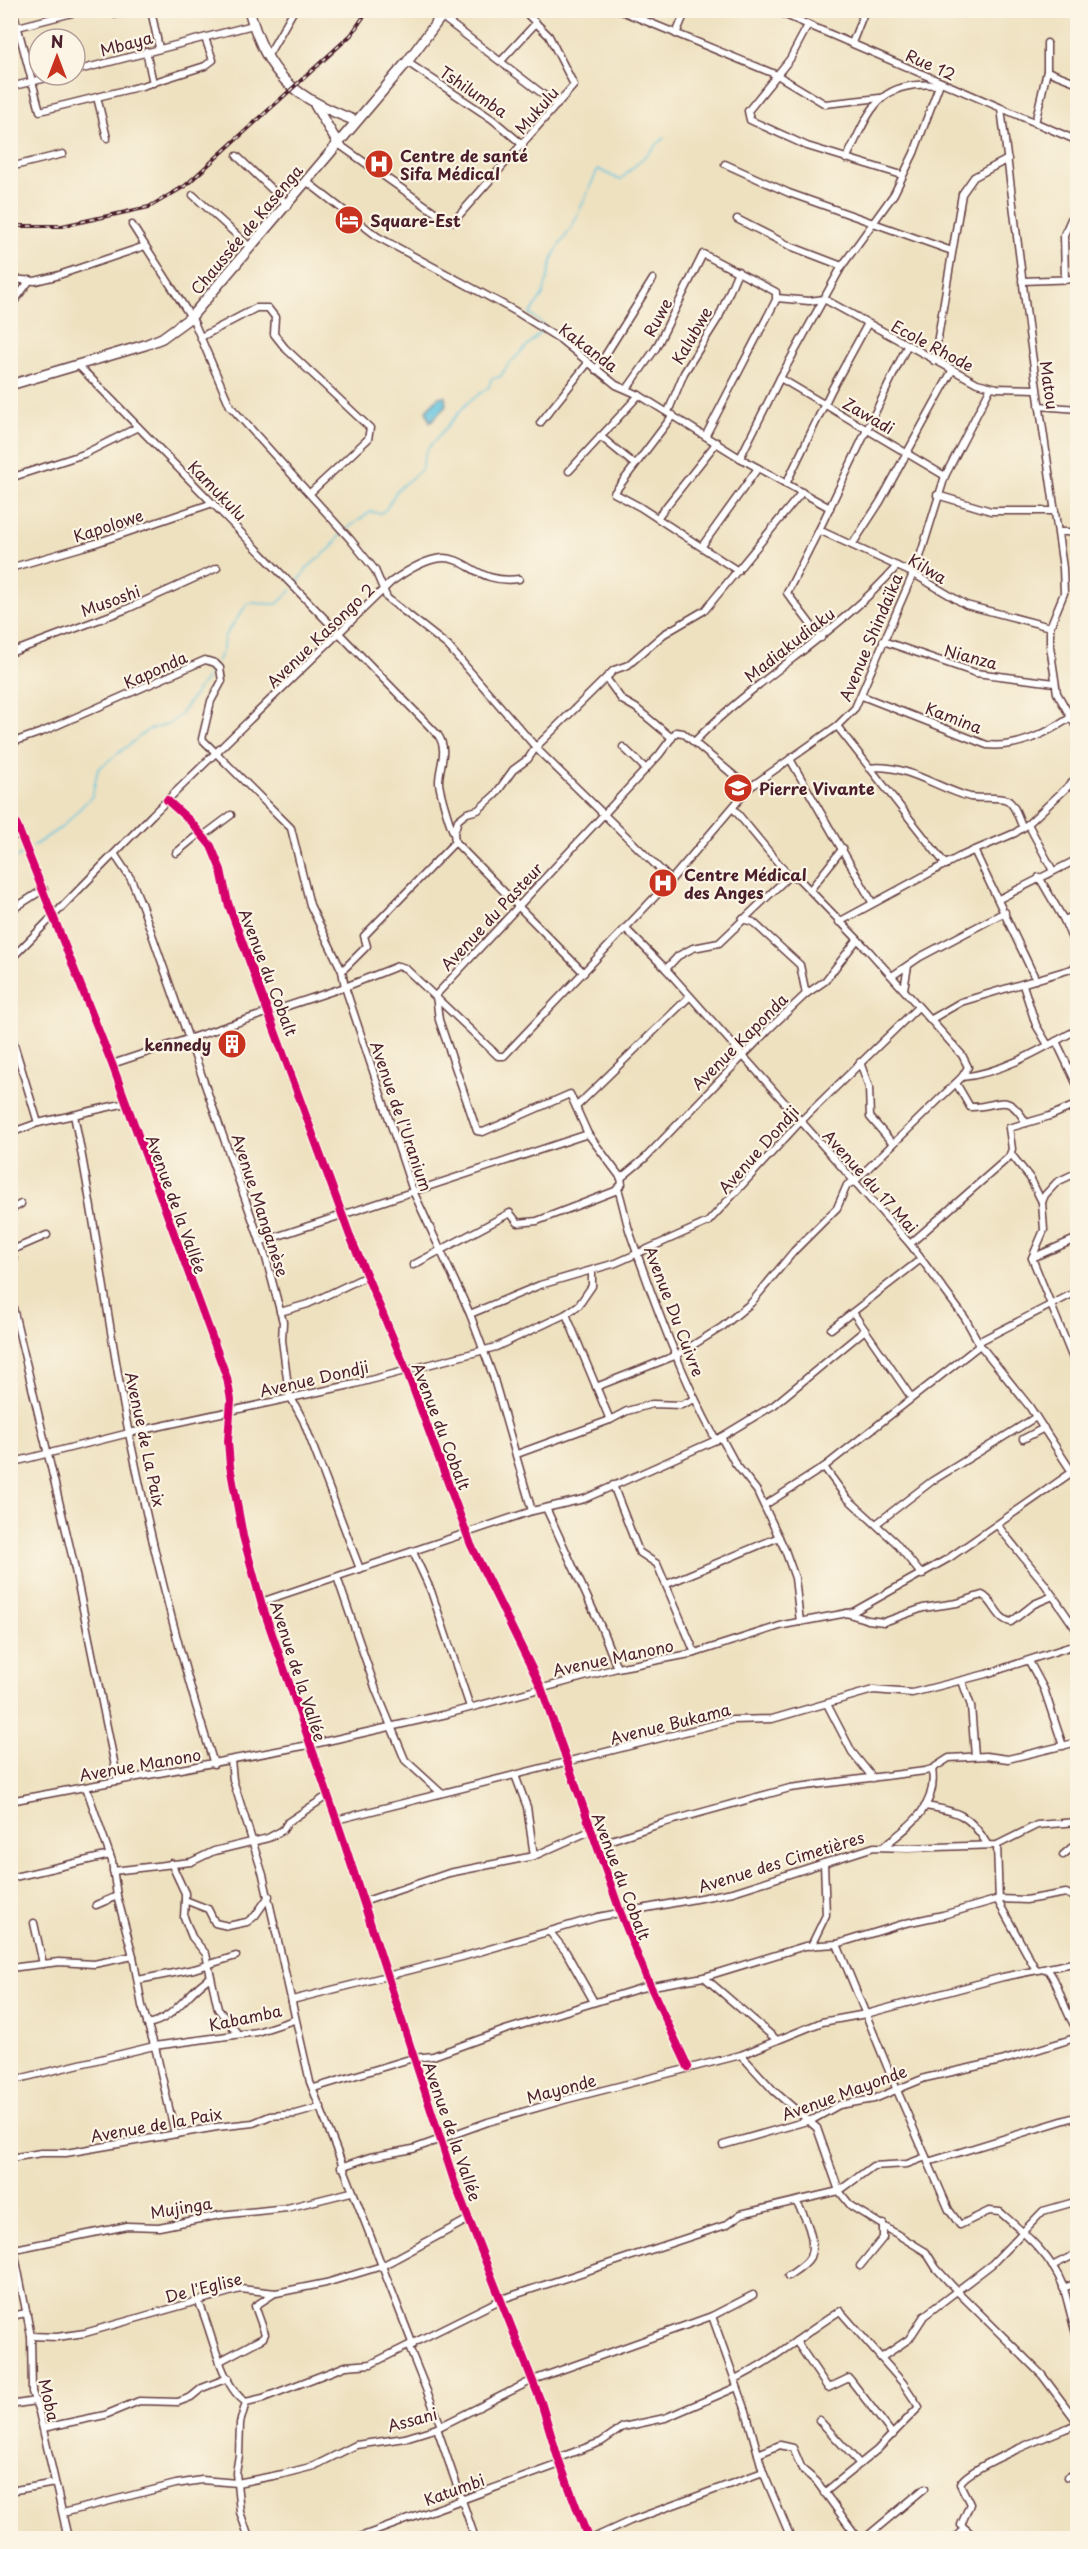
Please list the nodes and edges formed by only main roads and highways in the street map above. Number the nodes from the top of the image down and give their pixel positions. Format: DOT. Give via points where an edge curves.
graph roads {
  1 [pos="249,10"];
  2 [pos="444,14"];
  3 [pos="313,104"];
  4 [pos="356,121"];
  5 [pos="337,142"];
  6 [pos="10,385"];
  1 -- 3 [label="main road" via="266,58"];
  2 -- 4 [label="main road, Chaussée de Kasenga"];
  3 -- 4 [label="main road"];
  3 -- 5 [label="main road"];
  4 -- 5 [label="main road, Chaussée de Kasenga"];
  5 -- 6 [label="main road, Chaussée de Kasenga" via="191,317 154,342"];
}
